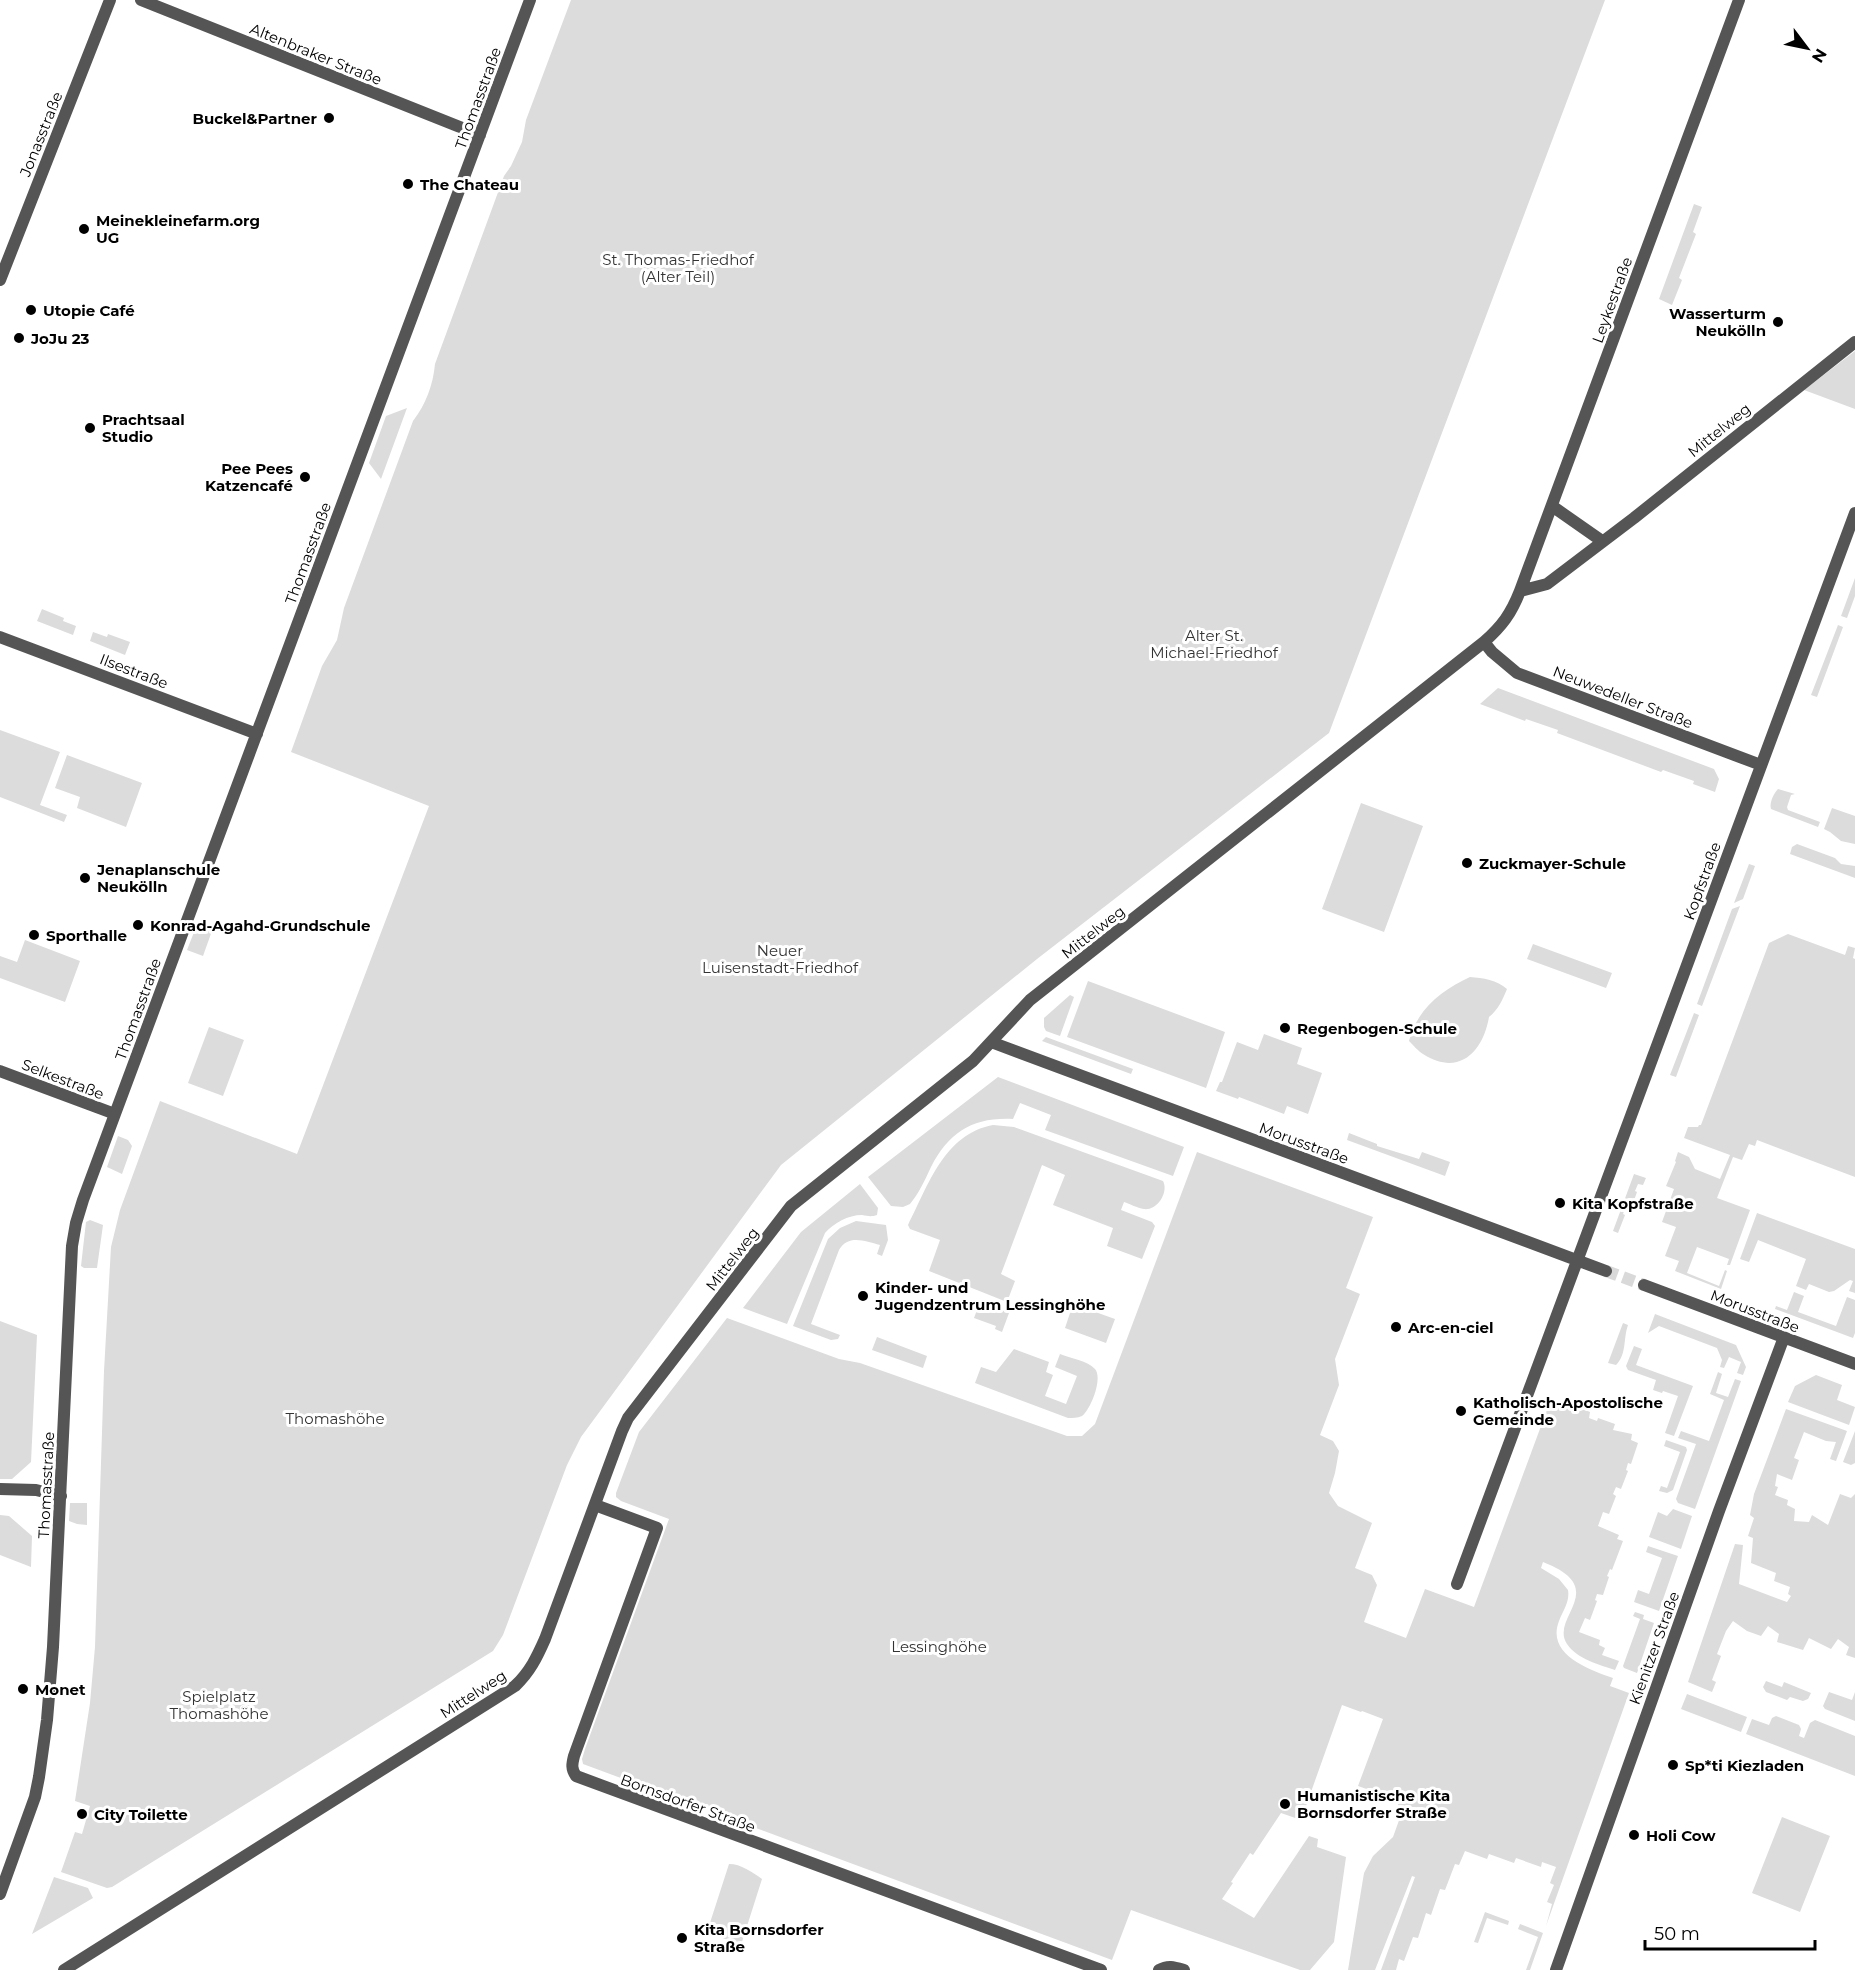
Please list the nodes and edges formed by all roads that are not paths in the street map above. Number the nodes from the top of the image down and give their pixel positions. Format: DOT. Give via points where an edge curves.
graph roads {
  1 [pos="110,0"];
  2 [pos="141,0"];
  3 [pos="530,0"];
  4 [pos="1739,0"];
  5 [pos="480,135"];
  6 [pos="0,280"];
  7 [pos="1855,342"];
  8 [pos="1552,506"];
  9 [pos="1855,513"];
  10 [pos="1602,541"];
  11 [pos="1520,591"];
  12 [pos="1512,610"];
  13 [pos="0,637"];
  14 [pos="1484,642"];
  15 [pos="257,734"];
  16 [pos="1761,765"];
  17 [pos="991,1042"];
  18 [pos="0,1071"];
  19 [pos="115,1114"];
  20 [pos="1577,1261"];
  21 [pos="1606,1271"];
  22 [pos="1644,1285"];
  23 [pos="1784,1338"];
  24 [pos="1855,1364"];
  25 [pos="0,1489"];
  26 [pos="61,1496"];
  27 [pos="595,1505"];
  28 [pos="1457,1584"];
  29 [pos="0,1894"];
  30 [pos="64,1970"];
  31 [pos="1101,1970"];
  32 [pos="1159,1970"];
  33 [pos="1184,1970"];
  34 [pos="1556,1970"];
  1 -- 6 [label="street, Jonasstraße"];
  2 -- 5 [label="street, Altenbraker Straße"];
  3 -- 5 [label="street, Thomasstraße"];
  4 -- 8 [label="street, Leykestraße"];
  5 -- 15 [label="street, Thomasstraße"];
  7 -- 10 [label="street, Mittelweg"];
  8 -- 10 [label="street"];
  8 -- 11 [label="street, Leykestraße"];
  9 -- 16 [label="street, Kopfstraße"];
  10 -- 11 [label="street, Mittelweg" via="1548,584"];
  11 -- 12 [label="street, Leykestraße"];
  12 -- 14 [label="street, Mittelweg"];
  13 -- 15 [label="street, Ilsestraße"];
  14 -- 16 [label="street, Neuwedeller Straße" via="1517,673"];
  14 -- 17 [label="street, Mittelweg" via="1030,1000"];
  15 -- 19 [label="street, Thomasstraße"];
  16 -- 20 [label="street, Kopfstraße"];
  17 -- 20 [label="street, Morusstraße"];
  17 -- 27 [label="street, Mittelweg" via="791,1206 628,1418"];
  18 -- 19 [label="street, Selkestraße"];
  19 -- 26 [label="street, Thomasstraße" via="81,1208 72,1246"];
  20 -- 21 [label="street, Morusstraße"];
  20 -- 28 [label="street, Kopfstraße"];
  22 -- 23 [label="street, Morusstraße"];
  23 -- 24 [label="street, Morusstraße"];
  23 -- 34 [label="street, Kienitzer Straße"];
  25 -- 26 [label="street" via="36,1490"];
  26 -- 29 [label="street, Thomasstraße" via="53,1647 39,1777"];
  27 -- 30 [label="street, Mittelweg" via="538,1656 515,1686"];
  27 -- 31 [label="street, Bornsdorfer Straße" via="657,1528 574,1756 576,1776"];
  32 -- 33 [label="street" via="1172,1966"];
}
